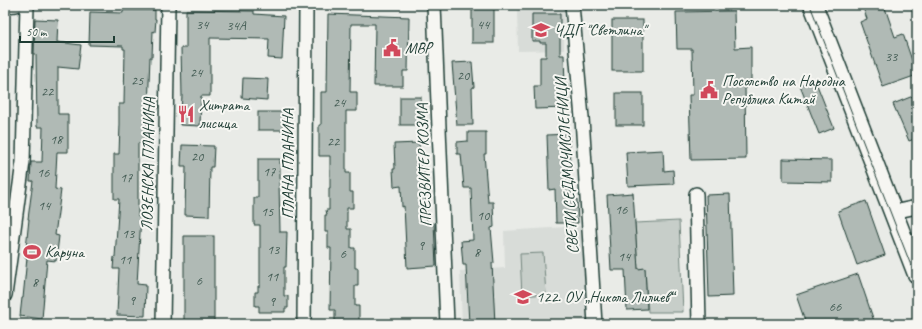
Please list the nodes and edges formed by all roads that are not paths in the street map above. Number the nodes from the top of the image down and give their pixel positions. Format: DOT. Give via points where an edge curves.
graph roads {
  1 [pos="16,5"];
  2 [pos="27,5"];
  3 [pos="168,5"];
  4 [pos="306,5"];
  5 [pos="434,5"];
  6 [pos="572,5"];
  7 [pos="813,5"];
  8 [pos="5,6"];
  9 [pos="696,194"];
  10 [pos="917,207"];
  11 [pos="893,212"];
  12 [pos="8,244"];
  13 [pos="917,274"];
  14 [pos="5,295"];
  15 [pos="163,324"];
  16 [pos="304,324"];
  17 [pos="447,324"];
  18 [pos="595,324"];
  19 [pos="699,324"];
  1 -- 8 [label="street"];
  2 -- 12 [label="street" via="23,162"];
  3 -- 15 [label="street, ЛОЗЕНСКА ПЛАНИНА"];
  4 -- 16 [label="street, ПЛАНА ПЛАНИНА"];
  5 -- 17 [label="street, ПРЕЗВИТЕР КОЗМА"];
  6 -- 18 [label="street, СВЕТИ СЕДМОЧИСЛЕНИЦИ"];
  7 -- 11 [label="street"];
  9 -- 19 [label="street"];
  10 -- 11 [label="street"];
  11 -- 13 [label="street"];
  12 -- 14 [label="street"];
}
